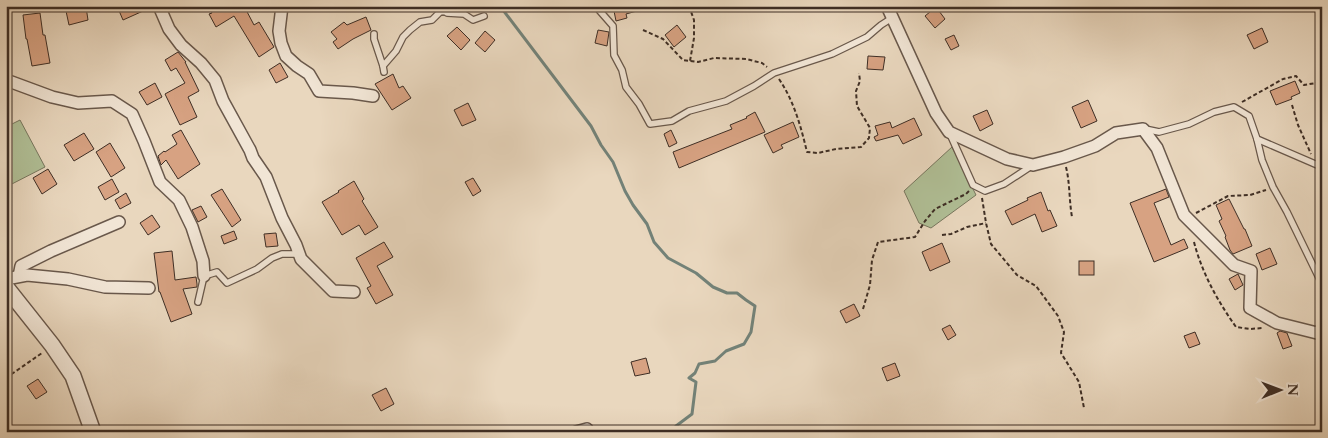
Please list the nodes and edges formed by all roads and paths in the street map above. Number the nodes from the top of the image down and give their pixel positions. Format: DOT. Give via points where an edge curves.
graph roads {
  1 [pos="159,6"];
  2 [pos="282,6"];
  3 [pos="599,6"];
  4 [pos="689,6"];
  5 [pos="886,6"];
  6 [pos="441,8"];
  7 [pos="484,16"];
  8 [pos="892,18"];
  9 [pos="643,30"];
  10 [pos="374,34"];
  11 [pos="690,61"];
  12 [pos="774,73"];
  13 [pos="859,73"];
  14 [pos="6,80"];
  15 [pos="1322,82"];
  16 [pos="373,96"];
  17 [pos="1292,105"];
  18 [pos="1234,107"];
  19 [pos="1143,129"];
  20 [pos="950,132"];
  21 [pos="1257,138"];
  22 [pos="1064,157"];
  23 [pos="1315,164"];
  24 [pos="1033,165"];
  25 [pos="1322,167"];
  26 [pos="973,185"];
  27 [pos="1273,187"];
  28 [pos="981,189"];
  29 [pos="1072,217"];
  30 [pos="1188,219"];
  31 [pos="119,222"];
  32 [pos="986,223"];
  33 [pos="942,235"];
  34 [pos="299,254"];
  35 [pos="19,276"];
  36 [pos="204,276"];
  37 [pos="6,280"];
  38 [pos="1322,284"];
  39 [pos="6,287"];
  40 [pos="149,288"];
  41 [pos="354,292"];
  42 [pos="198,302"];
  43 [pos="863,309"];
  44 [pos="1277,323"];
  45 [pos="1322,329"];
  46 [pos="52,345"];
  47 [pos="6,378"];
  48 [pos="1084,408"];
  49 [pos="93,432"];
  1 -- 34 [label="street" via="169,29 214,80 266,177"];
  2 -- 16 [label="street" via="278,30 286,56 309,74 319,91"];
  3 -- 12 [label="lane" via="613,26 614,55 626,87 650,124 672,121 689,112 726,101"];
  4 -- 11 [label="path" via="694,20"];
  5 -- 8 [label="street"];
  6 -- 7 [label="lane" via="447,13 464,14 472,20"];
  6 -- 10 [label="lane" via="432,20 420,22 403,37 383,69"];
  8 -- 12 [label="lane" via="867,37 832,54"];
  8 -- 20 [label="street" via="936,113"];
  9 -- 11 [label="path" via="663,39 683,60"];
  11 -- 12 [label="path" via="714,58 746,60 762,63"];
  12 -- 13 [label="path" via="796,115 807,152 818,153 861,147 869,138 870,128 857,106"];
  14 -- 36 [label="street" via="52,98 78,103 112,101 132,114 160,182 179,200 192,227 203,261"];
  15 -- 18 [label="path" via="1304,84 1296,76 1283,79"];
  17 -- 23 [label="path"];
  18 -- 19 [label="lane" via="1159,132"];
  18 -- 21 [label="lane" via="1248,116"];
  19 -- 22 [label="street" via="1116,133 1095,146"];
  19 -- 30 [label="street" via="1157,148"];
  20 -- 24 [label="street" via="1007,159"];
  20 -- 26 [label="lane"];
  21 -- 23 [label="lane"];
  21 -- 27 [label="lane"];
  22 -- 24 [label="street"];
  22 -- 29 [label="path"];
  23 -- 25 [label="lane"];
  24 -- 28 [label="lane" via="1004,184 985,191"];
  26 -- 28 [label="lane"];
  26 -- 43 [label="path" via="966,194 935,208 915,237 878,242"];
  27 -- 30 [label="path" via="1250,195 1228,196"];
  27 -- 38 [label="lane"];
  28 -- 32 [label="path"];
  30 -- 44 [label="street" via="1234,265 1250,272 1250,308"];
  30 -- 44 [label="path" via="1206,277 1236,327 1250,329"];
  31 -- 35 [label="street" via="21,266"];
  32 -- 33 [label="path"];
  32 -- 48 [label="path" via="992,244 1017,275 1036,286 1058,316 1064,332 1061,353 1078,382"];
  34 -- 36 [label="lane" via="272,258 227,283 217,272"];
  34 -- 41 [label="street" via="333,291"];
  35 -- 37 [label="street"];
  35 -- 40 [label="street" via="68,279 105,287"];
  36 -- 42 [label="lane"];
  39 -- 46 [label="street"];
  44 -- 45 [label="street" via="1316,333"];
  46 -- 47 [label="path"];
  46 -- 49 [label="street" via="73,376"];
}
